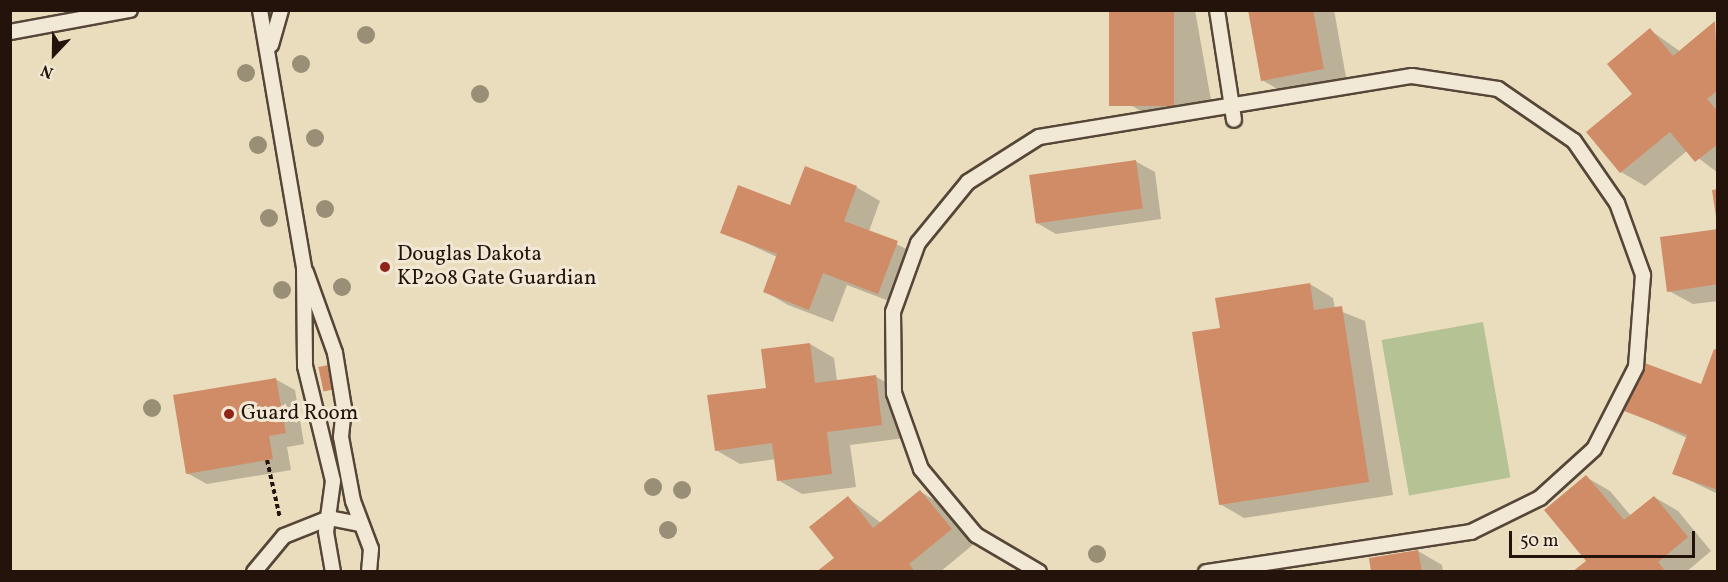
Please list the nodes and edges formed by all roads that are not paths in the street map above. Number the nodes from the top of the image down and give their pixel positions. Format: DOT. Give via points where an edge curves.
graph roads {
  1 [pos="130,10"];
  2 [pos="260,10"];
  3 [pos="281,10"];
  4 [pos="1217,10"];
  5 [pos="10,32"];
  6 [pos="270,59"];
  7 [pos="1232,105"];
  8 [pos="1234,120"];
  9 [pos="304,268"];
  10 [pos="329,518"];
  11 [pos="360,524"];
  12 [pos="254,572"];
  13 [pos="333,572"];
  14 [pos="369,572"];
  15 [pos="1039,572"];
  16 [pos="1206,572"];
  1 -- 5 [label="lane"];
  2 -- 6 [label="lane"];
  3 -- 6 [label="lane" via="272,30"];
  4 -- 7 [label="lane"];
  6 -- 9 [label="lane"];
  7 -- 8 [label="lane"];
  7 -- 15 [label="lane" via="1039,137 968,182 918,243 893,312 894,381 921,470 976,536"];
  7 -- 16 [label="lane" via="1412,76 1498,89 1574,141 1617,202 1643,274 1636,367 1594,448 1540,498 1471,532"];
  9 -- 10 [label="lane" via="305,366 333,481"];
  9 -- 11 [label="lane" via="335,352 344,408 341,437"];
  10 -- 11 [label="lane"];
  10 -- 12 [label="lane" via="284,536"];
  10 -- 13 [label="lane"];
  11 -- 14 [label="lane" via="371,549"];
}
